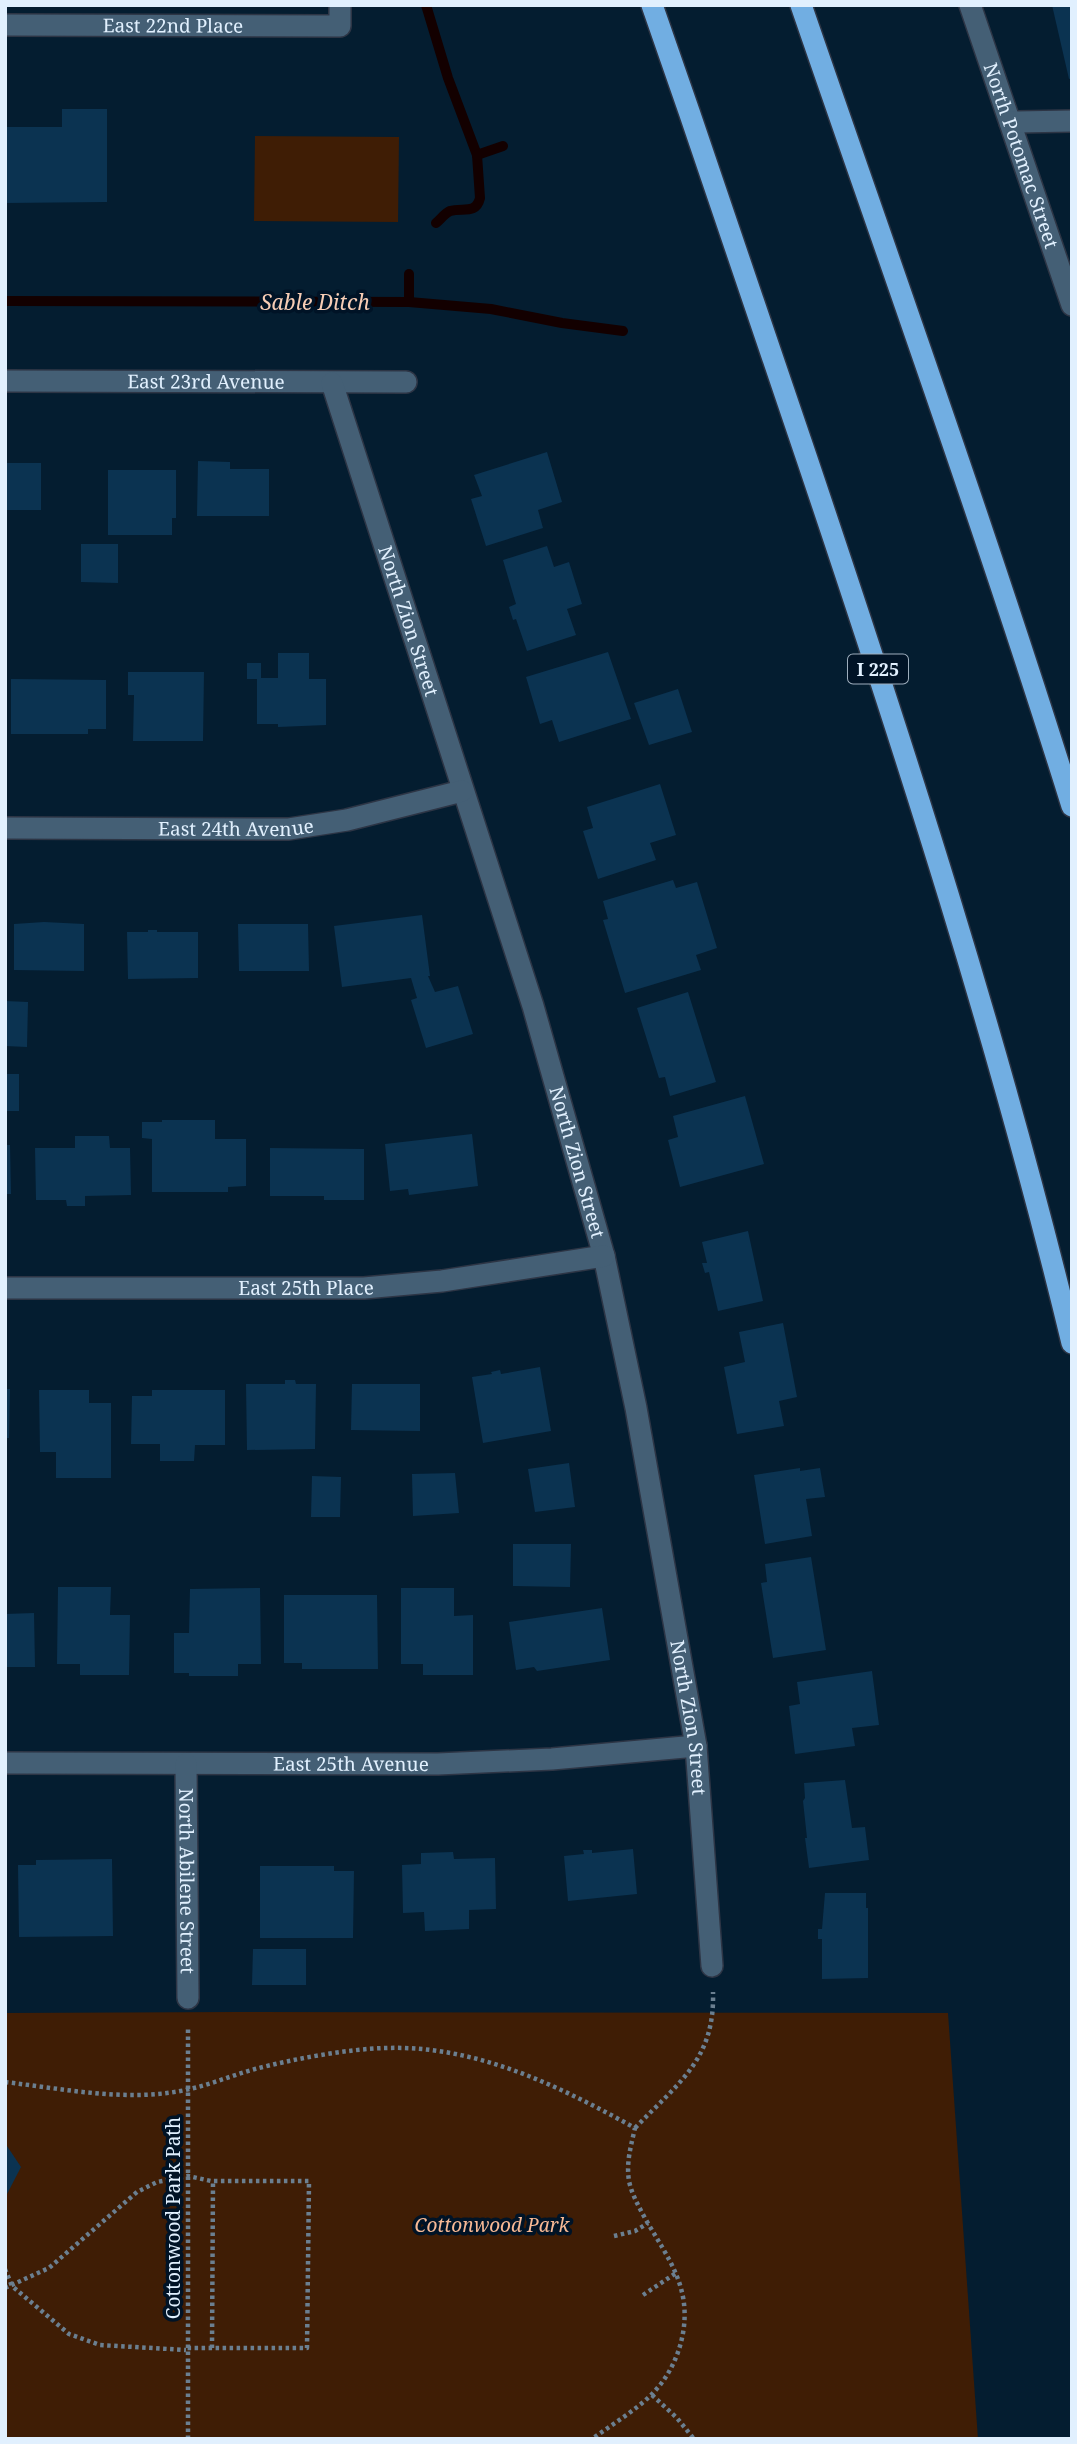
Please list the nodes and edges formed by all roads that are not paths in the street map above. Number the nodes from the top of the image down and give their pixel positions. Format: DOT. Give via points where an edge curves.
graph roads {
  1 [pos="652,5"];
  2 [pos="801,5"];
  3 [pos="970,5"];
  4 [pos="340,16"];
  5 [pos="5,25"];
  6 [pos="1072,121"];
  7 [pos="1010,122"];
  8 [pos="1072,305"];
  9 [pos="5,381"];
  10 [pos="406,382"];
  11 [pos="332,383"];
  12 [pos="462,791"];
  13 [pos="1072,806"];
  14 [pos="5,828"];
  15 [pos="604,1256"];
  16 [pos="5,1288"];
  17 [pos="1072,1343"];
  18 [pos="696,1746"];
  19 [pos="5,1763"];
  20 [pos="186,1764"];
  21 [pos="712,1966"];
  22 [pos="188,1998"];
  1 -- 17 [label="highway, I 225" via="883,684 988,1026"];
  2 -- 13 [label="highway" via="927,365"];
  3 -- 7 [label="street, North Potomac Street"];
  4 -- 5 [label="street, East 22nd Place"];
  6 -- 7 [label="street"];
  7 -- 8 [label="street, North Potomac Street"];
  9 -- 11 [label="street, East 23rd Avenue"];
  10 -- 11 [label="street, East 23rd Avenue"];
  11 -- 12 [label="street, North Zion Street"];
  12 -- 14 [label="street, East 24th Avenue" via="347,820 289,829"];
  12 -- 15 [label="street, North Zion Street" via="533,1006"];
  15 -- 16 [label="street, East 25th Place" via="455,1280 364,1288"];
  15 -- 18 [label="street, North Zion Street"];
  18 -- 20 [label="street, East 25th Avenue" via="479,1763"];
  18 -- 21 [label="street, North Zion Street"];
  19 -- 20 [label="street, East 25th Avenue"];
  20 -- 22 [label="street, North Abilene Street"];
}
